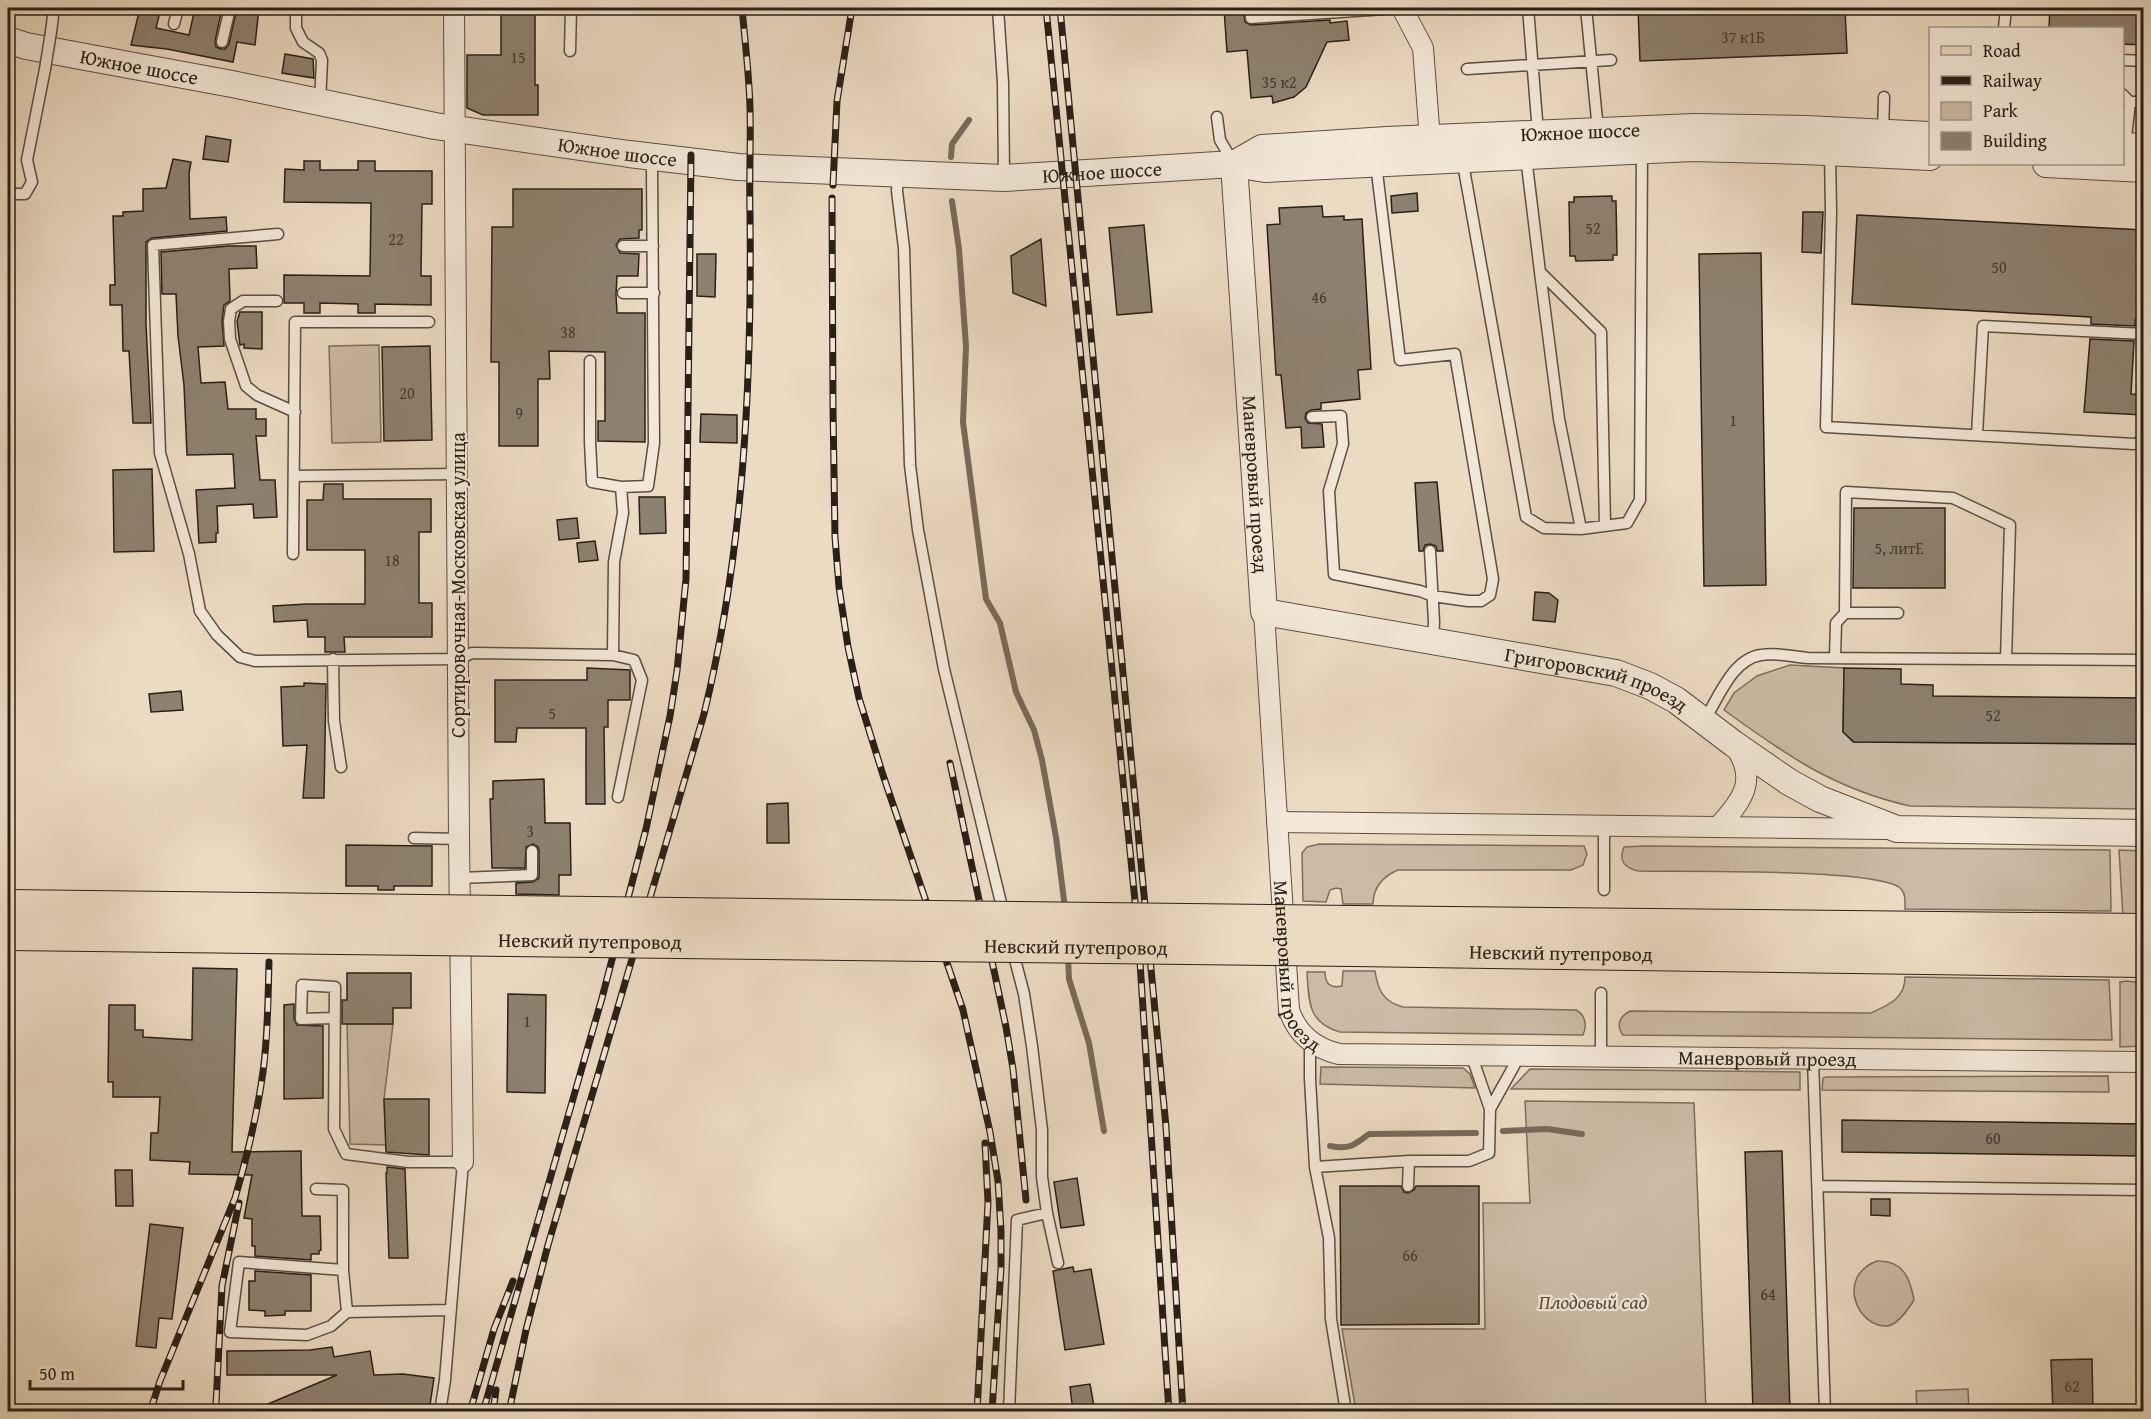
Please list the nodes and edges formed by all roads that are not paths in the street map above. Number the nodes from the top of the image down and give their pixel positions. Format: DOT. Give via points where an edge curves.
graph roads {
  1 [pos="54,8"];
  2 [pos="178,8"];
  3 [pos="230,8"];
  4 [pos="296,8"];
  5 [pos="454,8"];
  6 [pos="571,8"];
  7 [pos="998,8"];
  8 [pos="1250,8"];
  9 [pos="1401,8"];
  10 [pos="1528,8"];
  11 [pos="1586,8"];
  12 [pos="2006,8"];
  13 [pos="1357,9"];
  14 [pos="1312,10"];
  15 [pos="174,24"];
  16 [pos="2004,27"];
  17 [pos="8,40"];
  18 [pos="222,42"];
  19 [pos="570,51"];
  20 [pos="1611,60"];
  21 [pos="2124,60"];
  22 [pos="1591,61"];
  23 [pos="2144,62"];
  24 [pos="1532,64"];
  25 [pos="1467,69"];
  26 [pos="1884,97"];
  27 [pos="2126,98"];
  28 [pos="320,102"];
  29 [pos="2144,102"];
  30 [pos="1217,117"];
  31 [pos="456,129"];
  32 [pos="1598,130"];
  33 [pos="1929,135"];
  34 [pos="1642,139"];
  35 [pos="1529,141"];
  36 [pos="1831,141"];
  37 [pos="1883,143"];
  38 [pos="1461,148"];
  39 [pos="1431,149"];
  40 [pos="1375,152"];
  41 [pos="2131,155"];
  42 [pos="1929,157"];
  43 [pos="1234,164"];
  44 [pos="652,170"];
  45 [pos="898,173"];
  46 [pos="1004,178"];
  47 [pos="8,188"];
  48 [pos="278,234"];
  49 [pos="623,246"];
  50 [pos="653,246"];
  51 [pos="1540,272"];
  52 [pos="623,292"];
  53 [pos="654,293"];
  54 [pos="277,301"];
  55 [pos="429,322"];
  56 [pos="2144,334"];
  57 [pos="591,362"];
  58 [pos="294,412"];
  59 [pos="1312,417"];
  60 [pos="1977,435"];
  61 [pos="2144,441"];
  62 [pos="456,474"];
  63 [pos="294,476"];
  64 [pos="621,487"];
  65 [pos="1605,526"];
  66 [pos="1581,529"];
  67 [pos="1430,551"];
  68 [pos="293,554"];
  69 [pos="1433,596"];
  70 [pos="1264,612"];
  71 [pos="1845,613"];
  72 [pos="1898,613"];
  73 [pos="1433,640"];
  74 [pos="613,655"];
  75 [pos="459,658"];
  76 [pos="1835,658"];
  77 [pos="333,659"];
  78 [pos="2006,659"];
  79 [pos="2144,660"];
  80 [pos="1704,721"];
  81 [pos="1734,744"];
  82 [pos="341,767"];
  83 [pos="618,797"];
  84 [pos="1277,822"];
  85 [pos="1604,826"];
  86 [pos="1718,827"];
  87 [pos="1897,829"];
  88 [pos="2144,832"];
  89 [pos="414,838"];
  90 [pos="459,839"];
  91 [pos="532,851"];
  92 [pos="460,878"];
  93 [pos="1604,890"];
  94 [pos="8,906"];
  95 [pos="2144,930"];
  96 [pos="8,934"];
  97 [pos="1353,936"];
  98 [pos="2144,962"];
  99 [pos="1601,993"];
  100 [pos="334,1018"];
  101 [pos="1310,1042"];
  102 [pos="1471,1054"];
  103 [pos="1520,1054"];
  104 [pos="1601,1056"];
  105 [pos="1813,1059"];
  106 [pos="2144,1062"];
  107 [pos="1490,1109"];
  108 [pos="1409,1161"];
  109 [pos="463,1162"];
  110 [pos="1315,1167"];
  111 [pos="1408,1186"];
  112 [pos="1818,1186"];
  113 [pos="316,1189"];
  114 [pos="2144,1190"];
  115 [pos="1047,1213"];
  116 [pos="1058,1263"];
  117 [pos="343,1270"];
  118 [pos="450,1310"];
  119 [pos="347,1312"];
  120 [pos="440,1412"];
  121 [pos="1009,1412"];
  122 [pos="1346,1412"];
  123 [pos="1826,1412"];
  1 -- 47 [label="lane, bridge" via="27,160 32,182 25,194 14,194"];
  2 -- 15 [label="lane"];
  3 -- 18 [label="lane"];
  4 -- 28 [label="lane" via="296,28 303,42 319,53 322,60"];
  5 -- 31 [label="street, Сортировочная-Московская улица"];
  6 -- 19 [label="lane"];
  7 -- 46 [label="lane"];
  8 -- 14 [label="lane" via="1251,18"];
  9 -- 13 [label="lane"];
  9 -- 39 [label="street" via="1423,48"];
  10 -- 24 [label="lane"];
  11 -- 22 [label="lane"];
  12 -- 16 [label="lane"];
  13 -- 14 [label="lane"];
  17 -- 28 [label="street, Южное шоссе"];
  20 -- 22 [label="lane"];
  21 -- 23 [label="lane"];
  22 -- 24 [label="lane"];
  22 -- 32 [label="lane"];
  24 -- 25 [label="lane"];
  24 -- 35 [label="lane"];
  26 -- 37 [label="lane"];
  27 -- 29 [label="lane"];
  27 -- 41 [label="lane"];
  28 -- 31 [label="street, Южное шоссе"];
  30 -- 43 [label="lane" via="1220,140"];
  31 -- 45 [label="street, Южное шоссе" via="738,167"];
  31 -- 62 [label="street, Сортировочная-Московская улица"];
  32 -- 34 [label="street, Южное шоссе"];
  32 -- 35 [label="street, Южное шоссе"];
  33 -- 37 [label="street, Южное шоссе"];
  34 -- 35 [label="street, Южное шоссе"];
  34 -- 36 [label="street, Южное шоссе" via="1733,127"];
  34 -- 65 [label="lane" via="1640,500 1627,523"];
  35 -- 38 [label="street, Южное шоссе"];
  35 -- 51 [label="lane"];
  36 -- 37 [label="street, Южное шоссе"];
  36 -- 60 [label="lane" via="1826,427"];
  37 -- 42 [label="street, Южное шоссе"];
  38 -- 39 [label="street, Южное шоссе"];
  38 -- 66 [label="lane" via="1526,517 1544,528"];
  39 -- 40 [label="street, Южное шоссе"];
  40 -- 43 [label="street, Южное шоссе" via="1265,169"];
  40 -- 69 [label="lane" via="1400,360 1455,354 1493,579 1490,595 1481,601"];
  43 -- 46 [label="street, Южное шоссе"];
  43 -- 70 [label="street, Маневровый проезд"];
  44 -- 50 [label="lane"];
  45 -- 46 [label="street, Южное шоссе"];
  45 -- 115 [label="lane" via="910,465 918,530 944,669 1024,994 1042,1130"];
  48 -- 77 [label="lane" via="153,245 160,453 189,554 200,610 217,635 240,657 255,661"];
  49 -- 50 [label="lane"];
  50 -- 53 [label="lane"];
  51 -- 65 [label="lane" via="1601,332"];
  51 -- 66 [label="lane" via="1559,419"];
  52 -- 53 [label="lane"];
  53 -- 64 [label="lane" via="654,443 648,486"];
  54 -- 58 [label="lane" via="243,301 231,309 230,339 246,386"];
  55 -- 58 [label="lane" via="295,322"];
  56 -- 60 [label="lane" via="1983,326"];
  57 -- 64 [label="lane" via="592,482"];
  58 -- 63 [label="lane"];
  59 -- 69 [label="lane" via="1341,416 1343,444 1329,491 1334,574"];
  60 -- 61 [label="lane" via="2134,444"];
  62 -- 63 [label="lane"];
  62 -- 75 [label="street, Сортировочная-Московская улица"];
  63 -- 68 [label="lane"];
  64 -- 74 [label="lane" via="623,513 615,562"];
  65 -- 66 [label="lane"];
  67 -- 69 [label="lane"];
  69 -- 73 [label="lane"];
  70 -- 73 [label="street, Григоровский проезд"];
  70 -- 84 [label="street, Маневровый проезд"];
  71 -- 72 [label="lane"];
  71 -- 76 [label="lane" via="1836,623"];
  71 -- 78 [label="lane" via="1846,492 1953,498 2010,525"];
  73 -- 80 [label="street, Григоровский проезд" via="1616,673 1665,693"];
  74 -- 75 [label="lane" via="472,652"];
  74 -- 83 [label="lane" via="634,660 642,680"];
  75 -- 77 [label="lane"];
  75 -- 90 [label="street, Сортировочная-Московская улица"];
  76 -- 78 [label="lane"];
  76 -- 80 [label="lane" via="1762,654 1748,658"];
  77 -- 82 [label="lane" via="334,721"];
  78 -- 79 [label="lane"];
  80 -- 81 [label="street, Григоровский проезд"];
  81 -- 86 [label="street" via="1743,759 1746,783 1737,806"];
  81 -- 87 [label="street, Григоровский проезд" via="1820,799"];
  84 -- 85 [label="street, Григоровский проезд"];
  84 -- 101 [label="street, Маневровый проезд" via="1288,937 1289,1010 1293,1023"];
  85 -- 86 [label="street, Григоровский проезд"];
  85 -- 93 [label="lane"];
  86 -- 87 [label="street, Григоровский проезд"];
  87 -- 88 [label="street, Григоровский проезд"];
  89 -- 90 [label="lane"];
  90 -- 92 [label="street, Сортировочная-Московская улица"];
  91 -- 92 [label="lane" via="531,875"];
  92 -- 109 [label="street, Сортировочная-Московская улица"];
  94 -- 97 [label="main road, Невский путепровод, bridge"];
  95 -- 97 [label="main road, Невский путепровод"];
  96 -- 97 [label="main road, Невский путепровод, bridge"];
  97 -- 98 [label="main road, Невский путепровод"];
  99 -- 104 [label="lane"];
  100 -- 109 [label="lane" via="334,1129 346,1154 408,1162"];
  101 -- 102 [label="street, Маневровый проезд" via="1339,1054"];
  101 -- 110 [label="lane"];
  102 -- 103 [label="street, Маневровый проезд"];
  102 -- 107 [label="lane"];
  103 -- 104 [label="street, Маневровый проезд"];
  103 -- 107 [label="lane"];
  104 -- 105 [label="street, Маневровый проезд"];
  105 -- 106 [label="street, Маневровый проезд"];
  105 -- 112 [label="lane"];
  107 -- 108 [label="lane" via="1489,1153 1469,1161"];
  108 -- 110 [label="lane"];
  108 -- 111 [label="lane"];
  109 -- 118 [label="lane"];
  110 -- 122 [label="lane" via="1329,1238 1332,1328"];
  112 -- 114 [label="lane"];
  112 -- 123 [label="lane"];
  113 -- 117 [label="lane" via="342,1190"];
  115 -- 116 [label="lane"];
  115 -- 121 [label="lane" via="1017,1220"];
  117 -- 119 [label="lane"];
  117 -- 119 [label="lane" via="239,1262 230,1332 307,1335 331,1326"];
  118 -- 119 [label="lane"];
  118 -- 120 [label="lane"];
}
